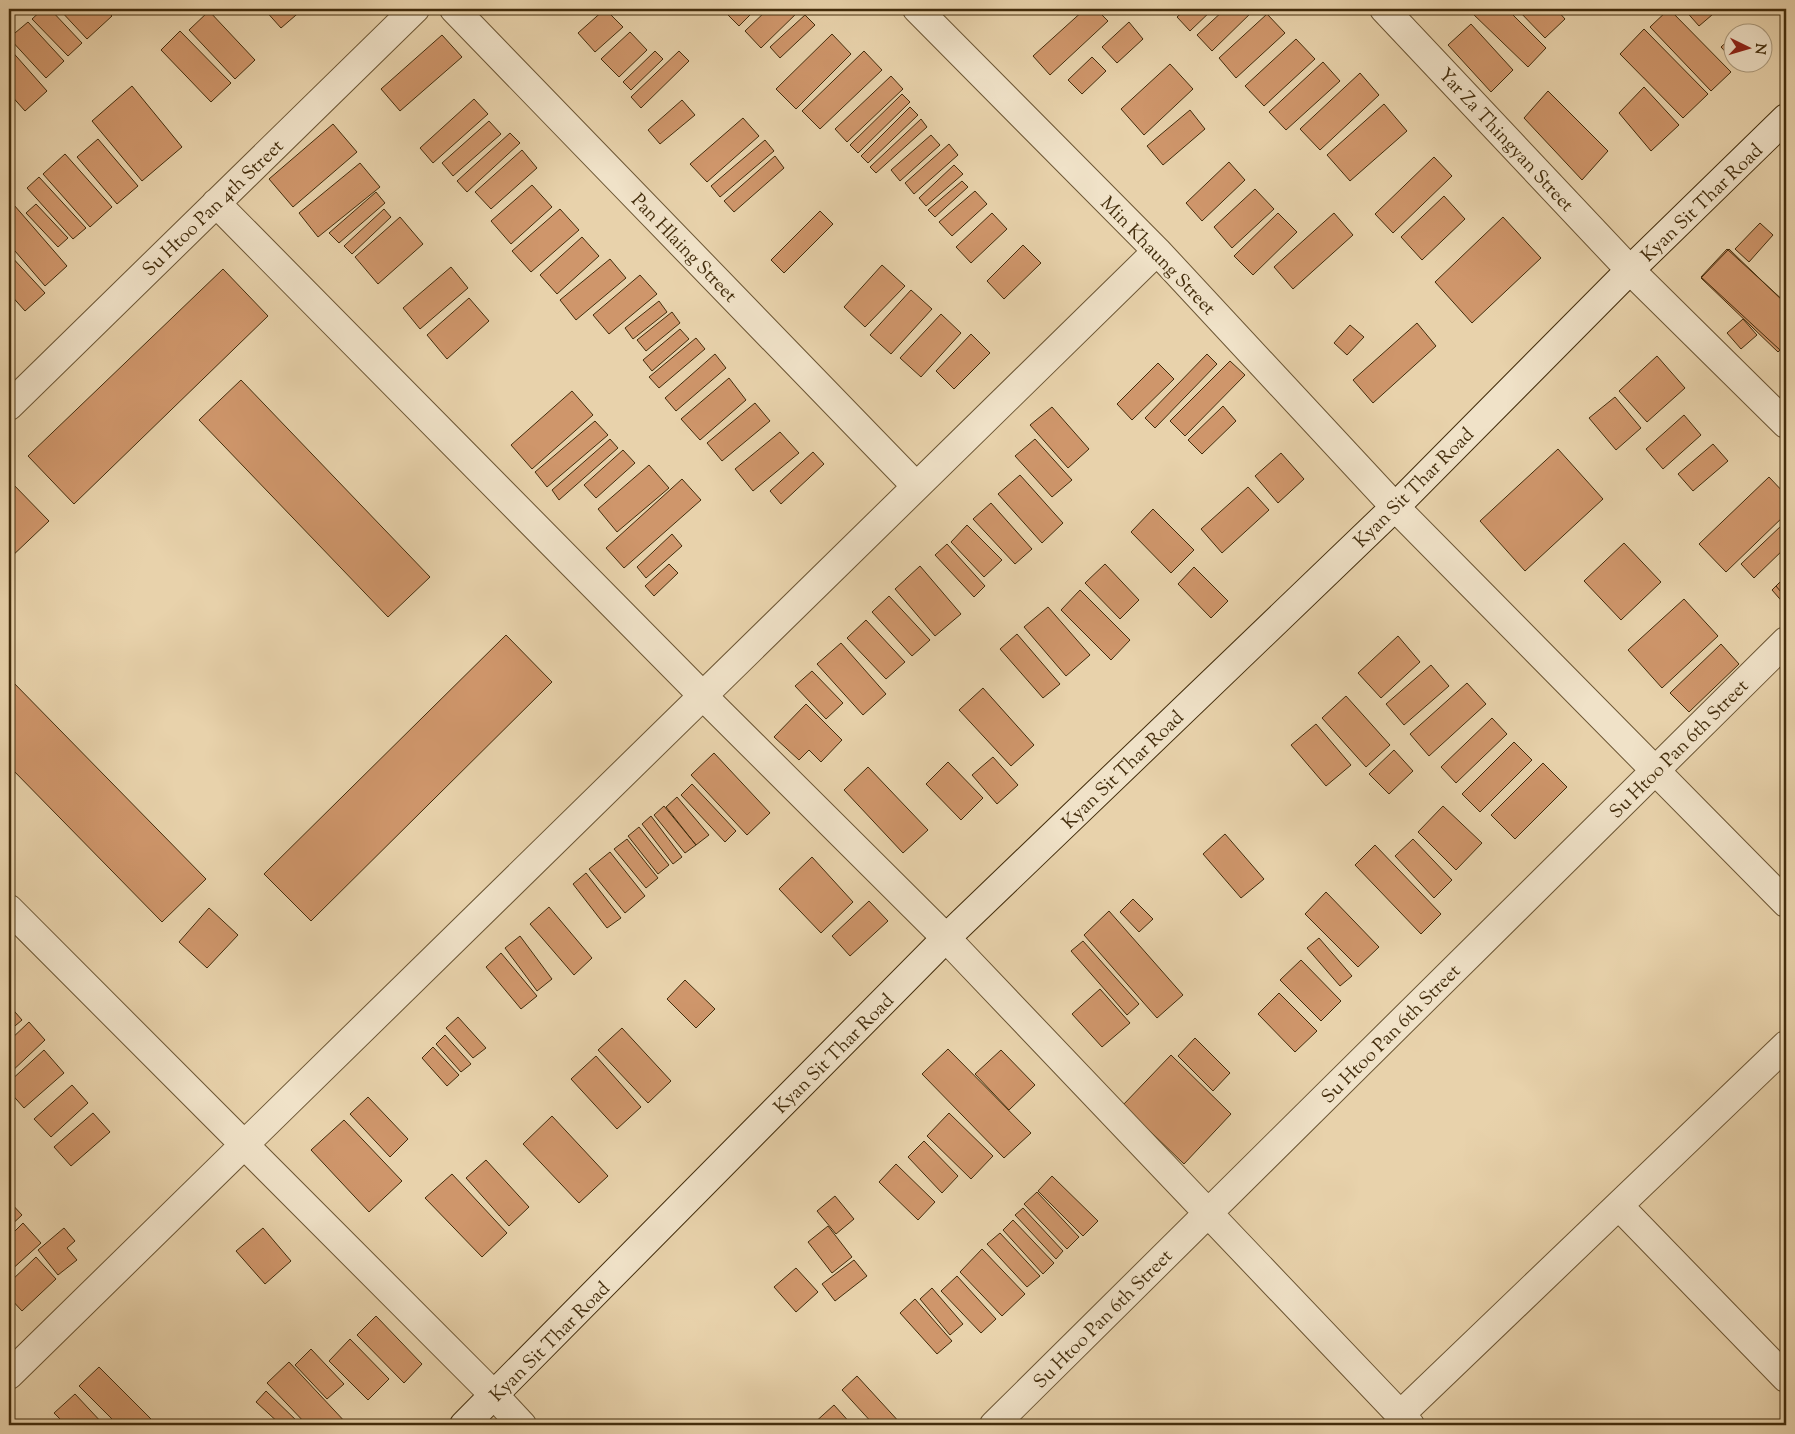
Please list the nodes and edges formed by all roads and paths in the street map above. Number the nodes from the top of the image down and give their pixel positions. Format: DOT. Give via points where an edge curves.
graph roads {
  1 [pos="415,9"];
  2 [pos="454,9"];
  3 [pos="918,9"];
  4 [pos="1389,10"];
  5 [pos="1786,118"];
  6 [pos="216,203"];
  7 [pos="1157,251"];
  8 [pos="1630,270"];
  9 [pos="9,406"];
  10 [pos="1786,424"];
  11 [pos="916,486"];
  12 [pos="1395,507"];
  13 [pos="1786,641"];
  14 [pos="703,696"];
  15 [pos="1656,770"];
  16 [pos="1786,903"];
  17 [pos="9,909"];
  18 [pos="946,938"];
  19 [pos="1786,1045"];
  20 [pos="244,1145"];
  21 [pos="1619,1206"];
  22 [pos="1207,1214"];
  23 [pos="11,1368"];
  24 [pos="1786,1378"];
  25 [pos="495,1396"];
  26 [pos="1405,1420"];
  27 [pos="464,1425"];
  28 [pos="522,1425"];
  29 [pos="994,1425"];
  1 -- 6 [label="street, Su Htoo Pan 4th Street"];
  2 -- 11 [label="street, Pan Hlaing Street"];
  3 -- 7 [label="street, Min Khaung Street"];
  4 -- 8 [label="street, Yar Za Thingyan Street"];
  5 -- 8 [label="street, Kyan Sit Thar Road"];
  6 -- 9 [label="street, Su Htoo Pan 4th Street"];
  6 -- 14 [label="street"];
  7 -- 11 [label="street"];
  7 -- 12 [label="street, Min Khaung Street"];
  8 -- 10 [label="street, Yar Za Thingyan Street"];
  8 -- 12 [label="street, Kyan Sit Thar Road"];
  11 -- 14 [label="street"];
  12 -- 15 [label="street, Min Khaung Street"];
  12 -- 18 [label="street, Kyan Sit Thar Road"];
  13 -- 15 [label="street, Su Htoo Pan 6th Street"];
  14 -- 18 [label="street"];
  14 -- 20 [label="street"];
  15 -- 16 [label="street, Min Khaung Street"];
  15 -- 22 [label="street, Su Htoo Pan 6th Street"];
  17 -- 20 [label="street"];
  18 -- 22 [label="street"];
  18 -- 25 [label="street, Kyan Sit Thar Road"];
  19 -- 21 [label="street"];
  20 -- 23 [label="street"];
  20 -- 25 [label="street"];
  21 -- 24 [label="street"];
  21 -- 26 [label="street"];
  22 -- 26 [label="street"];
  22 -- 29 [label="street, Su Htoo Pan 6th Street"];
  25 -- 27 [label="street, Kyan Sit Thar Road"];
  25 -- 28 [label="street"];
}
